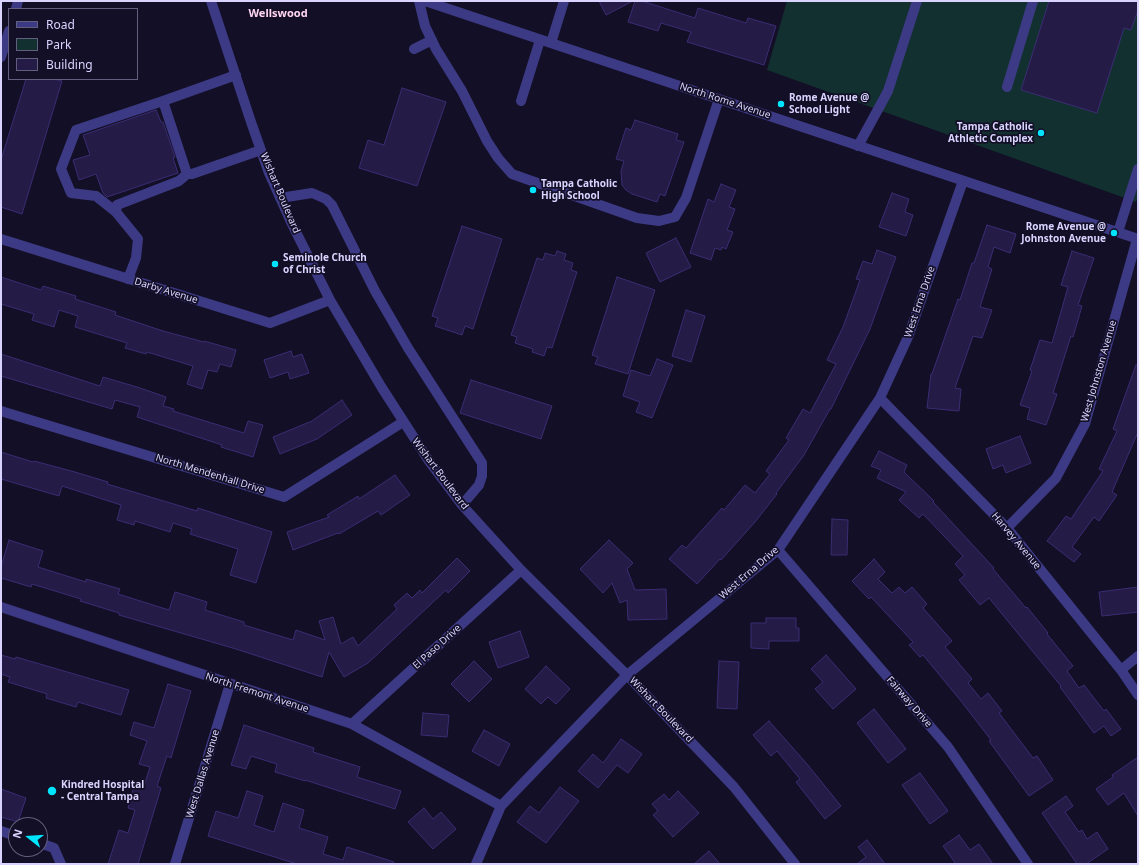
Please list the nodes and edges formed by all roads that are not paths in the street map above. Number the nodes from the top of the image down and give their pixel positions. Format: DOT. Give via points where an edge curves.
graph roads {
  1 [pos="211,1"];
  2 [pos="419,1"];
  3 [pos="425,1"];
  4 [pos="564,1"];
  5 [pos="917,1"];
  6 [pos="1033,1"];
  7 [pos="8,34"];
  8 [pos="432,40"];
  9 [pos="540,40"];
  10 [pos="551,44"];
  11 [pos="414,49"];
  12 [pos="1,57"];
  13 [pos="236,75"];
  14 [pos="1007,87"];
  15 [pos="718,99"];
  16 [pos="163,101"];
  17 [pos="521,101"];
  18 [pos="858,146"];
  19 [pos="261,150"];
  20 [pos="1138,169"];
  21 [pos="187,174"];
  22 [pos="963,180"];
  23 [pos="280,198"];
  24 [pos="116,212"];
  25 [pos="1118,232"];
  26 [pos="1,239"];
  27 [pos="1138,239"];
  28 [pos="128,279"];
  29 [pos="330,300"];
  30 [pos="880,398"];
  31 [pos="1,411"];
  32 [pos="403,422"];
  33 [pos="462,504"];
  34 [pos="1007,528"];
  35 [pos="778,550"];
  36 [pos="521,570"];
  37 [pos="1,607"];
  38 [pos="1138,656"];
  39 [pos="1121,670"];
  40 [pos="627,675"];
  41 [pos="230,684"];
  42 [pos="1138,695"];
  43 [pos="352,724"];
  44 [pos="501,806"];
  45 [pos="48,846"];
  46 [pos="61,864"];
  47 [pos="176,864"];
  48 [pos="476,864"];
  49 [pos="795,864"];
  50 [pos="1028,864"];
  1 -- 13 [label="street, Wishart Boulevard"];
  2 -- 8 [label="street"];
  3 -- 9 [label="street, North Rome Avenue"];
  4 -- 10 [label="street"];
  5 -- 18 [label="street" via="888,91"];
  6 -- 14 [label="street"];
  7 -- 12 [label="street"];
  8 -- 11 [label="street"];
  8 -- 15 [label="street" via="487,141 512,174 637,218 659,221 675,218 686,198"];
  9 -- 10 [label="street, North Rome Avenue"];
  9 -- 17 [label="street"];
  10 -- 15 [label="street, North Rome Avenue"];
  13 -- 16 [label="street"];
  13 -- 19 [label="street, Wishart Boulevard"];
  15 -- 18 [label="street, North Rome Avenue"];
  16 -- 21 [label="street"];
  16 -- 24 [label="street" via="76,130 61,168 71,193 96,196"];
  18 -- 22 [label="street, North Rome Avenue"];
  19 -- 21 [label="street"];
  19 -- 23 [label="street, Wishart Boulevard"];
  20 -- 25 [label="street"];
  21 -- 24 [label="street" via="179,181 118,205"];
  22 -- 25 [label="street, North Rome Avenue"];
  22 -- 30 [label="street, West Erna Drive" via="908,337"];
  23 -- 29 [label="street, Wishart Boulevard"];
  23 -- 33 [label="street" via="312,193 332,204 378,297 482,463 479,485"];
  24 -- 28 [label="street" via="138,239 136,258"];
  25 -- 27 [label="street, North Rome Avenue"];
  26 -- 28 [label="street, Darby Avenue"];
  27 -- 34 [label="street, West Johnston Avenue" via="1085,424 1056,478"];
  28 -- 29 [label="street, Darby Avenue" via="270,323"];
  29 -- 32 [label="street, Wishart Boulevard"];
  30 -- 34 [label="street, Harvey Avenue"];
  30 -- 35 [label="street, West Erna Drive"];
  31 -- 32 [label="street, North Mendenhall Drive" via="284,497"];
  32 -- 33 [label="street, Wishart Boulevard"];
  33 -- 36 [label="street, Wishart Boulevard"];
  34 -- 39 [label="street, Harvey Avenue"];
  35 -- 40 [label="street, West Erna Drive"];
  35 -- 50 [label="street, Fairway Drive" via="948,747"];
  36 -- 40 [label="street, Wishart Boulevard"];
  36 -- 43 [label="street, El Paso Drive"];
  37 -- 41 [label="street, North Fremont Avenue"];
  38 -- 39 [label="street"];
  39 -- 42 [label="street, Harvey Avenue"];
  40 -- 44 [label="street, West Erna Drive"];
  40 -- 49 [label="street, Wishart Boulevard" via="734,787"];
  41 -- 43 [label="street, North Fremont Avenue"];
  41 -- 47 [label="street, West Dallas Avenue"];
  43 -- 44 [label="street, North Fremont Avenue"];
  44 -- 48 [label="street, West Erna Drive"];
  45 -- 46 [label="street" via="54,848"];
}
